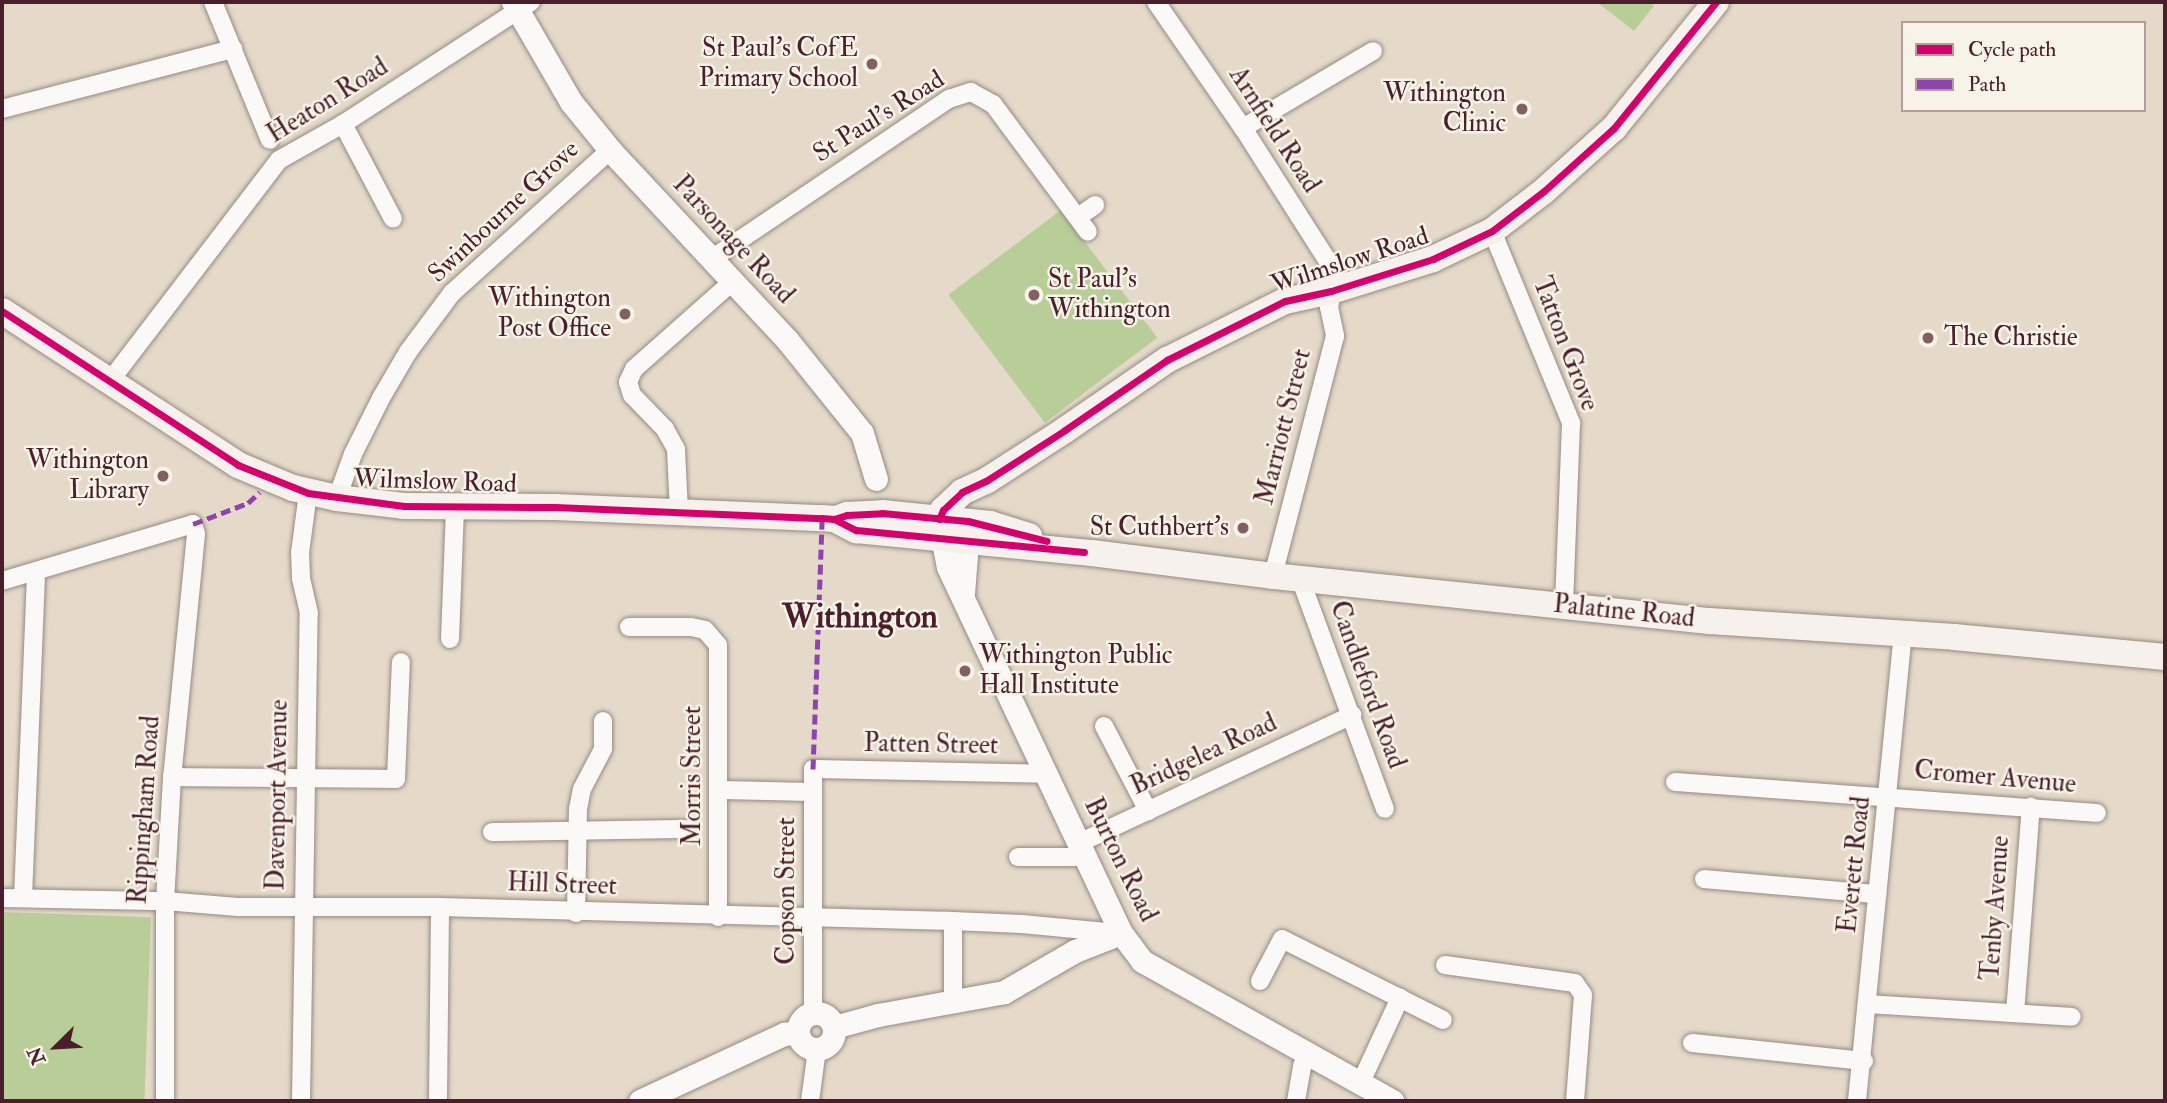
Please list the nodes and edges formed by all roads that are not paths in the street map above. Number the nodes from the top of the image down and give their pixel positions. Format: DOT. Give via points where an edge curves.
graph roads {
  1 [pos="213,2"];
  2 [pos="1156,2"];
  3 [pos="1716,2"];
  4 [pos="521,4"];
  5 [pos="233,49"];
  6 [pos="1373,51"];
  7 [pos="2,109"];
  8 [pos="342,124"];
  9 [pos="1243,128"];
  10 [pos="270,140"];
  11 [pos="610,150"];
  12 [pos="1096,205"];
  13 [pos="393,219"];
  14 [pos="1492,231"];
  15 [pos="713,258"];
  16 [pos="733,281"];
  17 [pos="1331,291"];
  18 [pos="2,311"];
  19 [pos="110,380"];
  20 [pos="876,479"];
  21 [pos="986,481"];
  22 [pos="308,493"];
  23 [pos="337,498"];
  24 [pos="454,506"];
  25 [pos="679,512"];
  26 [pos="939,529"];
  27 [pos="967,531"];
  28 [pos="36,571"];
  29 [pos="1273,576"];
  30 [pos="1300,578"];
  31 [pos="2,581"];
  32 [pos="962,597"];
  33 [pos="1564,605"];
  34 [pos="629,627"];
  35 [pos="1903,633"];
  36 [pos="450,639"];
  37 [pos="2165,657"];
  38 [pos="401,662"];
  39 [pos="1352,715"];
  40 [pos="603,721"];
  41 [pos="1104,726"];
  42 [pos="813,769"];
  43 [pos="1048,774"];
  44 [pos="172,777"];
  45 [pos="304,779"];
  46 [pos="1675,782"];
  47 [pos="720,790"];
  48 [pos="813,792"];
  49 [pos="1889,796"];
  50 [pos="2031,807"];
  51 [pos="1385,809"];
  52 [pos="1148,811"];
  53 [pos="2097,813"];
  54 [pos="685,829"];
  55 [pos="578,830"];
  56 [pos="492,832"];
  57 [pos="1083,850"];
  58 [pos="1018,857"];
  59 [pos="1704,879"];
  60 [pos="1877,894"];
  61 [pos="2,898"];
  62 [pos="23,898"];
  63 [pos="164,901"];
  64 [pos="302,906"];
  65 [pos="440,907"];
  66 [pos="576,913"];
  67 [pos="718,916"];
  68 [pos="813,919"];
  69 [pos="953,922"];
  70 [pos="1121,933"];
  71 [pos="1445,965"];
  72 [pos="1260,981"];
  73 [pos="1400,998"];
  74 [pos="953,1003"];
  75 [pos="1868,1003"];
  76 [pos="813,1013"];
  77 [pos="2015,1013"];
  78 [pos="2072,1017"];
  79 [pos="1443,1020"];
  80 [pos="834,1027"];
  81 [pos="798,1032"];
  82 [pos="1692,1043"];
  83 [pos="817,1049"];
  84 [pos="1308,1055"];
  85 [pos="1864,1061"];
  86 [pos="1361,1082"];
  87 [pos="165,1101"];
  88 [pos="300,1101"];
  89 [pos="439,1101"];
  90 [pos="640,1101"];
  91 [pos="810,1101"];
  92 [pos="1296,1101"];
  93 [pos="1393,1101"];
  94 [pos="1575,1101"];
  95 [pos="1857,1101"];
  1 -- 5 [label="street"];
  2 -- 9 [label="street, Arnfield Road"];
  3 -- 14 [label="main road, Wilmslow Road" via="1615,128"];
  4 -- 8 [label="street, Heaton Road"];
  4 -- 11 [label="street, Parsonage Road" via="571,102"];
  5 -- 7 [label="street"];
  5 -- 10 [label="street"];
  6 -- 9 [label="street"];
  8 -- 13 [label="street"];
  8 -- 19 [label="street, Heaton Road" via="279,160"];
  9 -- 17 [label="street, Arnfield Road" via="1336,274"];
  11 -- 15 [label="street, Parsonage Road"];
  11 -- 23 [label="street, Swinbourne Grove" via="452,293 381,398"];
  12 -- 15 [label="street, St Paul's Road" via="1083,225 993,104 971,92 950,99"];
  14 -- 17 [label="main road, Wilmslow Road" via="1433,259"];
  14 -- 33 [label="street, Tatton Grove" via="1571,424"];
  15 -- 16 [label="street, Parsonage Road"];
  16 -- 20 [label="street, Parsonage Road" via="862,433"];
  16 -- 25 [label="street" via="634,369 628,382 632,395 665,429 676,449"];
  17 -- 21 [label="main road, Wilmslow Road" via="1284,301 1167,359"];
  17 -- 29 [label="street, Marriott Street" via="1335,336"];
  18 -- 19 [label="main road, Wilmslow Road"];
  19 -- 22 [label="main road, Wilmslow Road" via="237,465"];
  21 -- 26 [label="main road, Wilmslow Road" via="961,492 943,510"];
  21 -- 27 [label="main road, Wilmslow Road" via="973,500"];
  22 -- 23 [label="main road, Wilmslow Road"];
  22 -- 45 [label="street, Davenport Avenue" via="300,553 309,613"];
  23 -- 24 [label="main road, Wilmslow Road"];
  24 -- 25 [label="main road, Wilmslow Road"];
  24 -- 36 [label="street"];
  25 -- 26 [label="main road, Wilmslow Road" via="834,519 882,513"];
  26 -- 27 [label="main road, Palatine Road"];
  26 -- 32 [label="street, Burton Road" via="948,567"];
  27 -- 29 [label="main road, Palatine Road" via="990,524 1084,552"];
  27 -- 32 [label="street"];
  28 -- 31 [label="street"];
  28 -- 44 [label="street, Rippingham Road" via="193,524 196,534"];
  28 -- 62 [label="street"];
  29 -- 30 [label="main road, Palatine Road"];
  30 -- 33 [label="main road, Palatine Road"];
  30 -- 39 [label="street, Candleford Road"];
  32 -- 43 [label="street, Burton Road"];
  33 -- 35 [label="main road, Palatine Road" via="1709,621"];
  34 -- 47 [label="street, Morris Street" via="691,627 714,638 720,652"];
  35 -- 37 [label="main road, Palatine Road"];
  35 -- 49 [label="street, Everett Road"];
  38 -- 45 [label="street" via="396,779"];
  39 -- 51 [label="street, Candleford Road"];
  39 -- 52 [label="street, Bridgelea Road"];
  40 -- 55 [label="street" via="603,749 582,789"];
  41 -- 52 [label="street"];
  42 -- 43 [label="street, Patten Street"];
  42 -- 48 [label="street, Copson Street"];
  43 -- 57 [label="street, Burton Road"];
  44 -- 45 [label="street"];
  44 -- 63 [label="street, Rippingham Road"];
  45 -- 64 [label="street, Davenport Avenue"];
  46 -- 49 [label="street, Cromer Avenue"];
  47 -- 48 [label="street"];
  47 -- 67 [label="street, Morris Street"];
  48 -- 68 [label="street, Copson Street"];
  49 -- 50 [label="street, Cromer Avenue"];
  49 -- 60 [label="street, Everett Road"];
  50 -- 53 [label="street, Cromer Avenue"];
  50 -- 77 [label="street, Tenby Avenue"];
  52 -- 57 [label="street, Bridgelea Road"];
  54 -- 55 [label="street"];
  55 -- 56 [label="street"];
  55 -- 66 [label="street"];
  57 -- 58 [label="street"];
  57 -- 70 [label="street, Burton Road"];
  59 -- 60 [label="street"];
  60 -- 75 [label="street, Everett Road"];
  61 -- 62 [label="street, Hill Street"];
  62 -- 63 [label="street, Hill Street"];
  63 -- 64 [label="street, Hill Street"];
  63 -- 87 [label="street, Rippingham Road"];
  64 -- 65 [label="street, Hill Street"];
  64 -- 88 [label="street, Davenport Avenue"];
  65 -- 66 [label="street, Hill Street"];
  65 -- 89 [label="street"];
  66 -- 67 [label="street, Hill Street"];
  67 -- 68 [label="street, Hill Street"];
  68 -- 69 [label="street, Hill Street"];
  68 -- 76 [label="street, Copson Street"];
  69 -- 70 [label="street, Hill Street"];
  69 -- 74 [label="street"];
  70 -- 74 [label="street" via="1075,951 1004,992"];
  70 -- 84 [label="street, Burton Road" via="1142,961"];
  71 -- 94 [label="street" via="1575,983 1583,995"];
  72 -- 73 [label="street" via="1282,939"];
  73 -- 79 [label="street"];
  73 -- 86 [label="street"];
  74 -- 80 [label="street"];
  75 -- 77 [label="street"];
  75 -- 85 [label="street, Everett Road"];
  76 -- 80 [label="street" via="824,1014"];
  76 -- 81 [label="street" via="800,1022"];
  77 -- 78 [label="street"];
  80 -- 83 [label="street" via="832,1040"];
  81 -- 83 [label="street" via="807,1046"];
  81 -- 90 [label="street" via="784,1034"];
  82 -- 85 [label="street"];
  83 -- 91 [label="street"];
  84 -- 86 [label="street, Burton Road"];
  84 -- 92 [label="street"];
  85 -- 95 [label="street, Everett Road"];
  86 -- 93 [label="street, Burton Road"];
}
